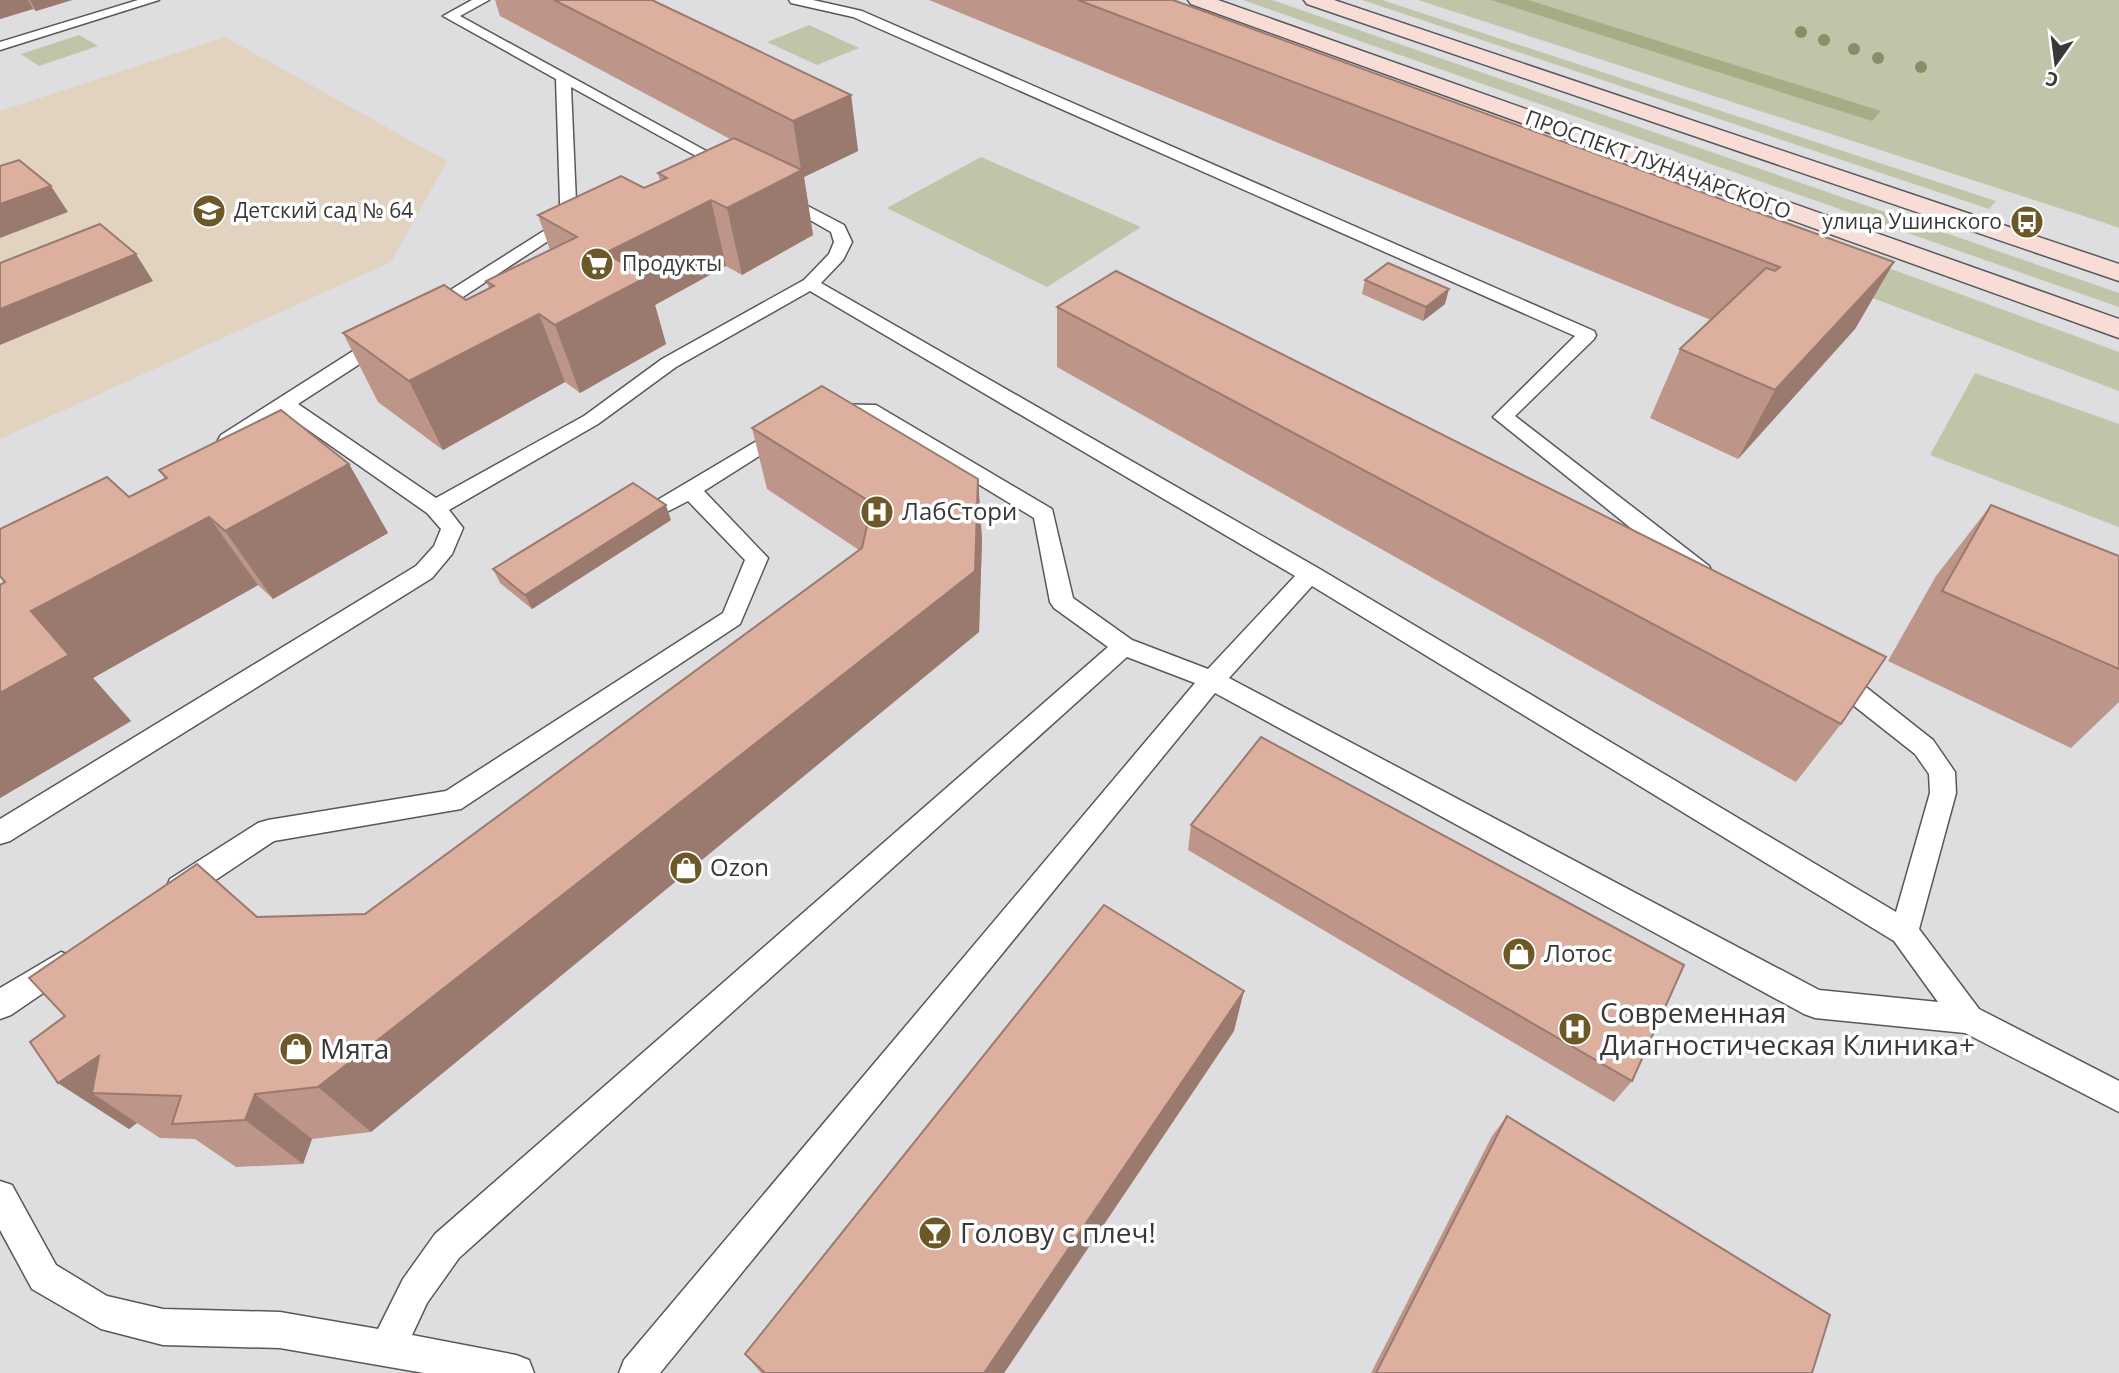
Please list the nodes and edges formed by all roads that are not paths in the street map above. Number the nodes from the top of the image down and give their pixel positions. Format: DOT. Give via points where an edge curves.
graph roads {
  1 [pos="152,0"];
  2 [pos="482,0"];
  3 [pos="796,0"];
  4 [pos="1198,0"];
  5 [pos="1314,0"];
  6 [pos="0,46"];
  7 [pos="563,77"];
  8 [pos="717,161"];
  9 [pos="692,172"];
  10 [pos="741,175"];
  11 [pos="766,188"];
  12 [pos="2119,273"];
  13 [pos="810,284"];
  14 [pos="416,319"];
  15 [pos="2119,329"];
  16 [pos="394,333"];
  17 [pos="285,404"];
  18 [pos="216,447"];
  19 [pos="690,490"];
  20 [pos="435,508"];
  21 [pos="657,510"];
  22 [pos="1310,574"];
  23 [pos="1721,587"];
  24 [pos="1124,646"];
  25 [pos="1817,663"];
  26 [pos="1212,680"];
  27 [pos="0,833"];
  28 [pos="163,899"];
  29 [pos="1904,932"];
  30 [pos="82,952"];
  31 [pos="0,1005"];
  32 [pos="1968,1018"];
  33 [pos="2119,1097"];
  34 [pos="0,1197"];
  35 [pos="387,1348"];
  36 [pos="516,1373"];
  37 [pos="637,1373"];
  1 -- 6 [label="lane"];
  2 -- 7 [label="lane" via="450,16"];
  3 -- 23 [label="lane" via="858,14 1587,335 1503,417"];
  4 -- 15 [label="main road, ПРОСПЕКТ ЛУНАЧАРСКОГО"];
  5 -- 12 [label="main road, ПРОСПЕКТ ЛУНАЧАРСКОГО"];
  7 -- 8 [label="lane"];
  7 -- 14 [label="lane" via="574,202 566,224"];
  8 -- 9 [label="lane"];
  8 -- 10 [label="lane"];
  11 -- 13 [label="lane" via="838,229 843,242 837,256"];
  13 -- 20 [label="lane" via="669,363 592,420"];
  13 -- 22 [label="lane"];
  16 -- 17 [label="lane"];
  17 -- 18 [label="lane"];
  17 -- 20 [label="lane"];
  19 -- 21 [label="lane"];
  19 -- 24 [label="lane" via="822,407 869,408 1044,514 1062,602"];
  19 -- 28 [label="lane" via="757,558 732,618 452,801 268,831"];
  20 -- 27 [label="lane" via="452,528 444,550 424,572"];
  22 -- 26 [label="lane"];
  22 -- 29 [label="lane"];
  24 -- 26 [label="lane"];
  24 -- 35 [label="lane" via="447,1246 415,1292"];
  25 -- 29 [label="lane" via="1924,747 1942,772 1943,793"];
  26 -- 32 [label="lane" via="1815,1004"];
  26 -- 37 [label="lane"];
  29 -- 32 [label="lane"];
  30 -- 31 [label="lane"];
  32 -- 33 [label="lane"];
  34 -- 35 [label="lane" via="44,1277 101,1312 163,1327 280,1330"];
  35 -- 36 [label="lane"];
}
